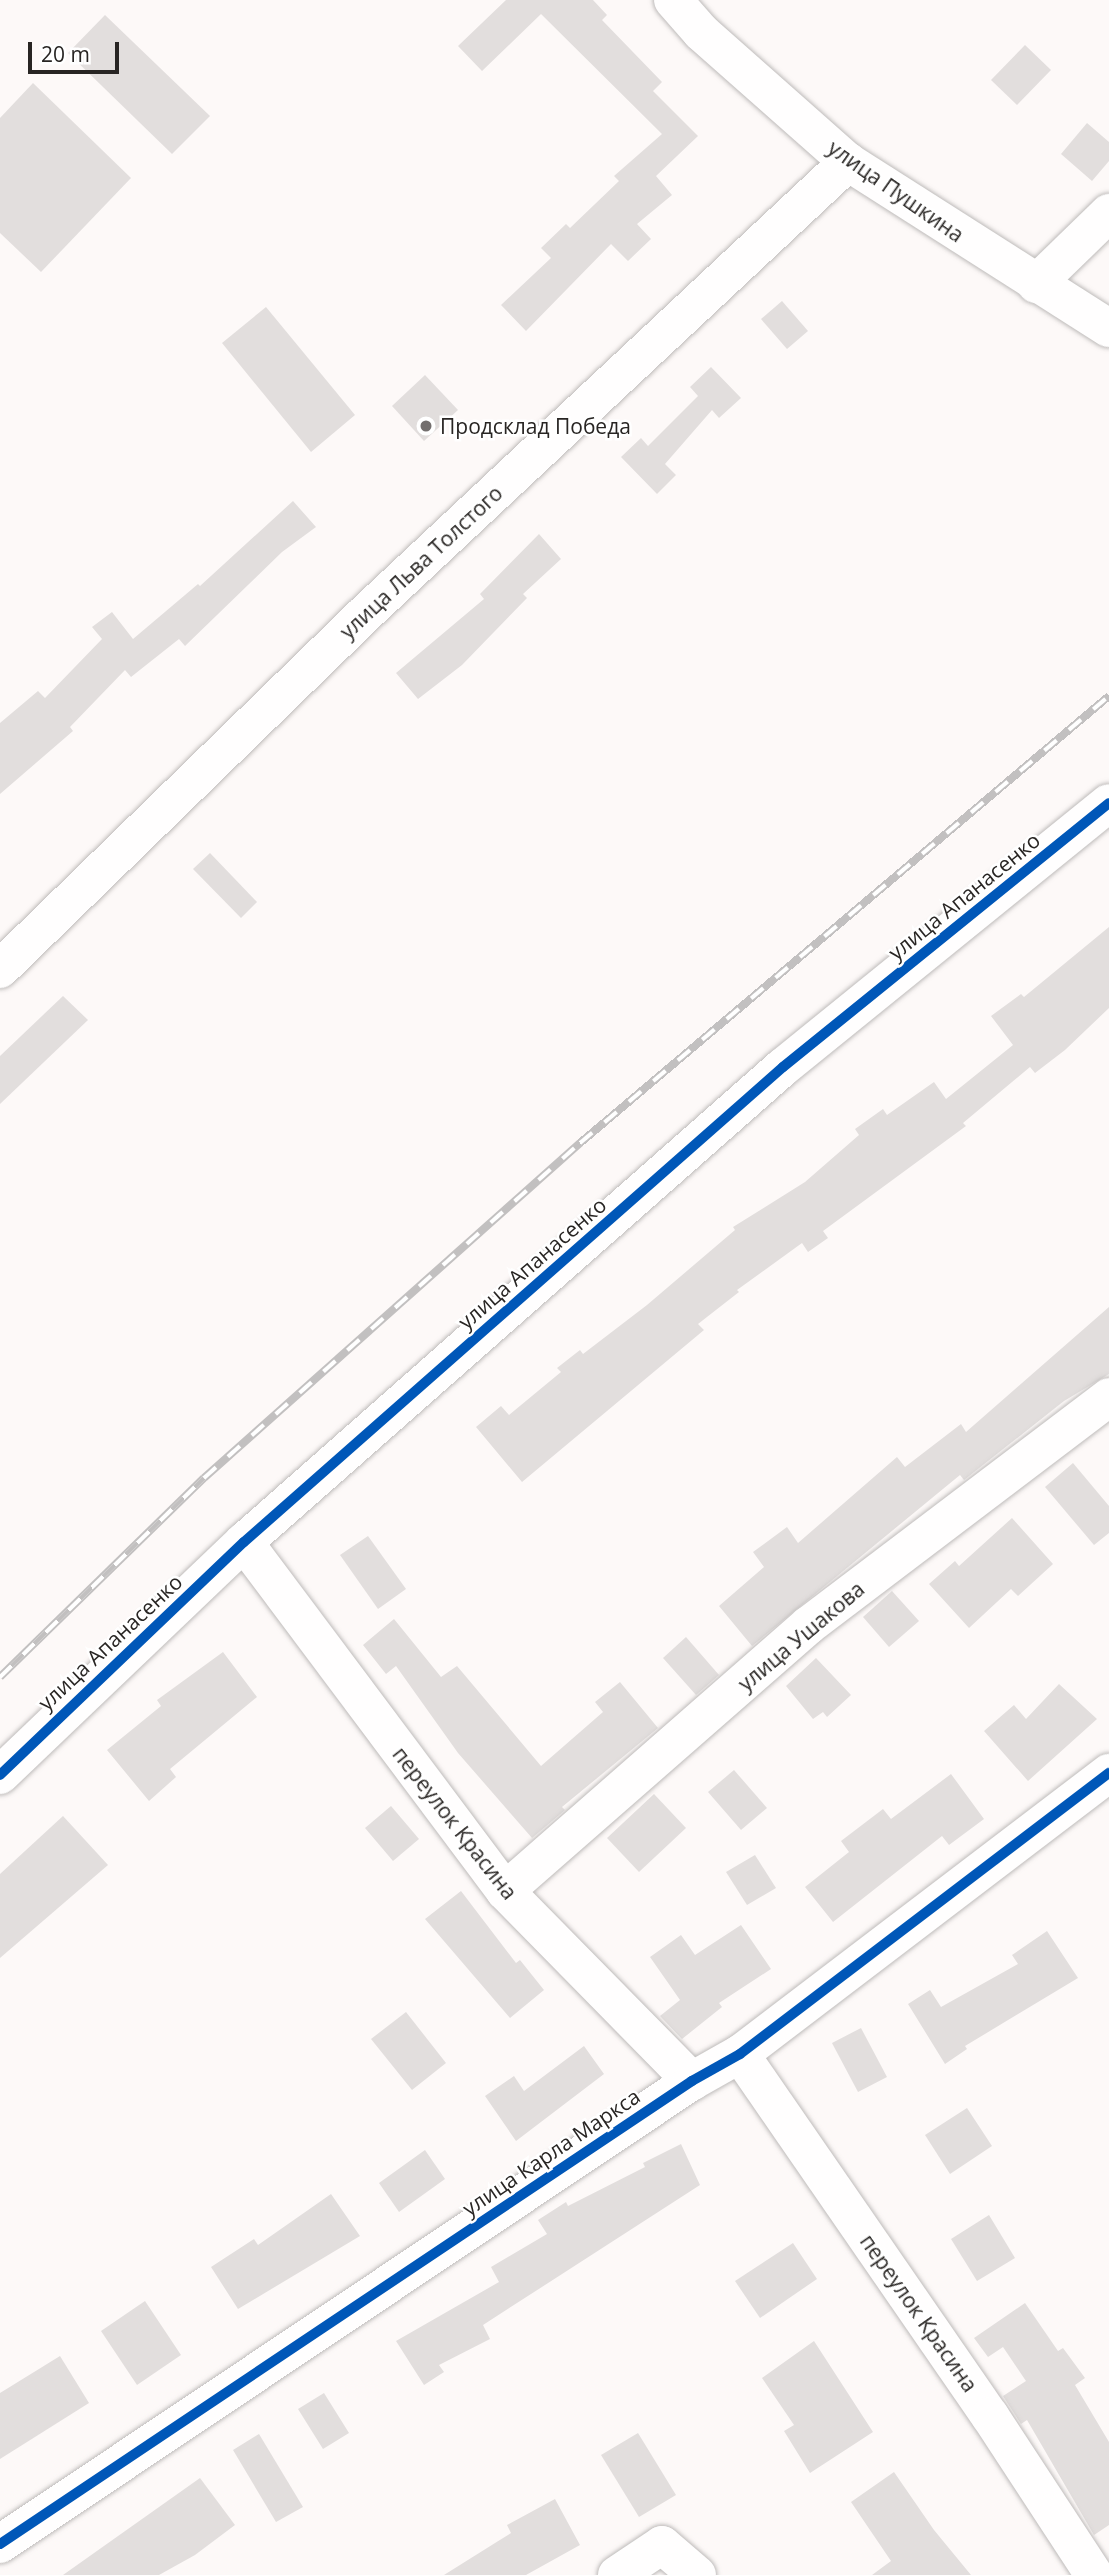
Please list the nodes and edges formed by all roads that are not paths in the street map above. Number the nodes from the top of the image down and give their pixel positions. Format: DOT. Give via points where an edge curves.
graph roads {
  1 [pos="673,0"];
  2 [pos="848,162"];
  3 [pos="1109,213"];
  4 [pos="1037,284"];
  5 [pos="1109,328"];
  6 [pos="1109,803"];
  7 [pos="0,969"];
  8 [pos="1109,1397"];
  9 [pos="244,1542"];
  10 [pos="1109,1773"];
  11 [pos="0,1775"];
  12 [pos="505,1891"];
  13 [pos="740,2054"];
  14 [pos="692,2081"];
  15 [pos="0,2544"];
  16 [pos="617,2575"];
  17 [pos="696,2575"];
  18 [pos="1094,2575"];
  1 -- 2 [label="street, улица Пушкина" via="701,32"];
  2 -- 4 [label="street, улица Пушкина"];
  2 -- 7 [label="street, улица Льва Толстого" via="367,612"];
  3 -- 4 [label="street"];
  4 -- 5 [label="street, улица Пушкина"];
  6 -- 9 [label="street, улица Апанасенко" via="783,1067"];
  8 -- 12 [label="street, улица Ушакова" via="809,1625"];
  9 -- 11 [label="street, улица Апанасенко"];
  9 -- 12 [label="street, переулок Красина"];
  10 -- 13 [label="street, улица Карла Маркса"];
  12 -- 14 [label="street, переулок Красина"];
  13 -- 14 [label="street, улица Карла Маркса"];
  13 -- 18 [label="street, переулок Красина"];
  14 -- 15 [label="street, улица Карла Маркса"];
  16 -- 17 [label="street" via="662,2545"];
}
